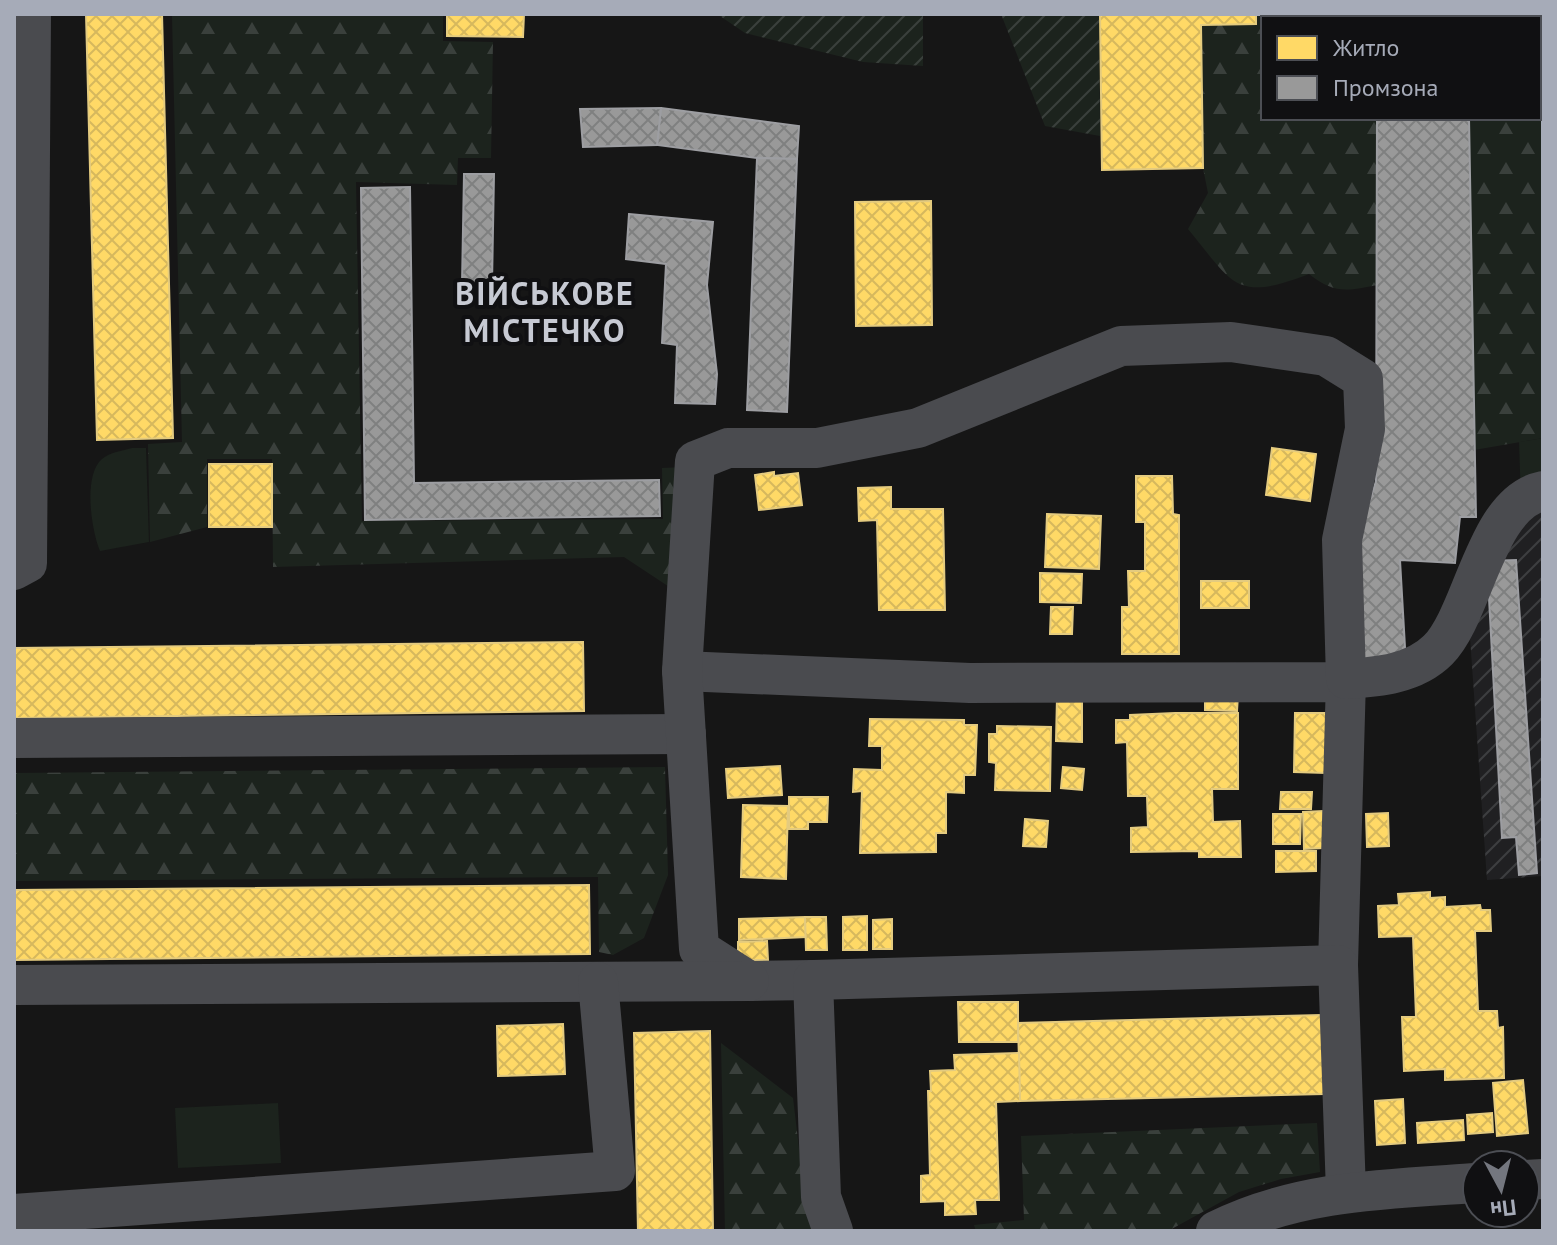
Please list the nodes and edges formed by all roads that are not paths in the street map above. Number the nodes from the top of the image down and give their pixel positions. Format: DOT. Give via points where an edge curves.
graph roads {
  1 [pos="25,23"];
  2 [pos="1543,491"];
  3 [pos="14,570"];
  4 [pos="682,671"];
  5 [pos="1346,679"];
  6 [pos="686,734"];
  7 [pos="14,738"];
  8 [pos="1338,965"];
  9 [pos="813,980"];
  10 [pos="749,981"];
  11 [pos="598,982"];
  12 [pos="14,985"];
  13 [pos="1461,1184"];
  14 [pos="1346,1192"];
  15 [pos="14,1214"];
  16 [pos="833,1231"];
  17 [pos="1216,1231"];
  1 -- 3 [label="street" via="27,563"];
  2 -- 5 [label="street" via="1521,502 1505,521 1439,650 1405,671"];
  4 -- 5 [label="street" via="970,683"];
  4 -- 5 [label="street" via="695,461 728,448 817,448 918,428 1121,346 1231,342 1326,356 1363,379 1365,429 1342,540"];
  4 -- 6 [label="street"];
  5 -- 8 [label="street"];
  6 -- 7 [label="street"];
  6 -- 10 [label="street" via="699,949"];
  8 -- 9 [label="street"];
  8 -- 14 [label="street"];
  9 -- 10 [label="street"];
  9 -- 16 [label="street" via="821,1197"];
  10 -- 11 [label="street"];
  11 -- 12 [label="street"];
  11 -- 15 [label="street" via="615,1171"];
  13 -- 14 [label="street"];
  14 -- 17 [label="street" via="1271,1207"];
}
